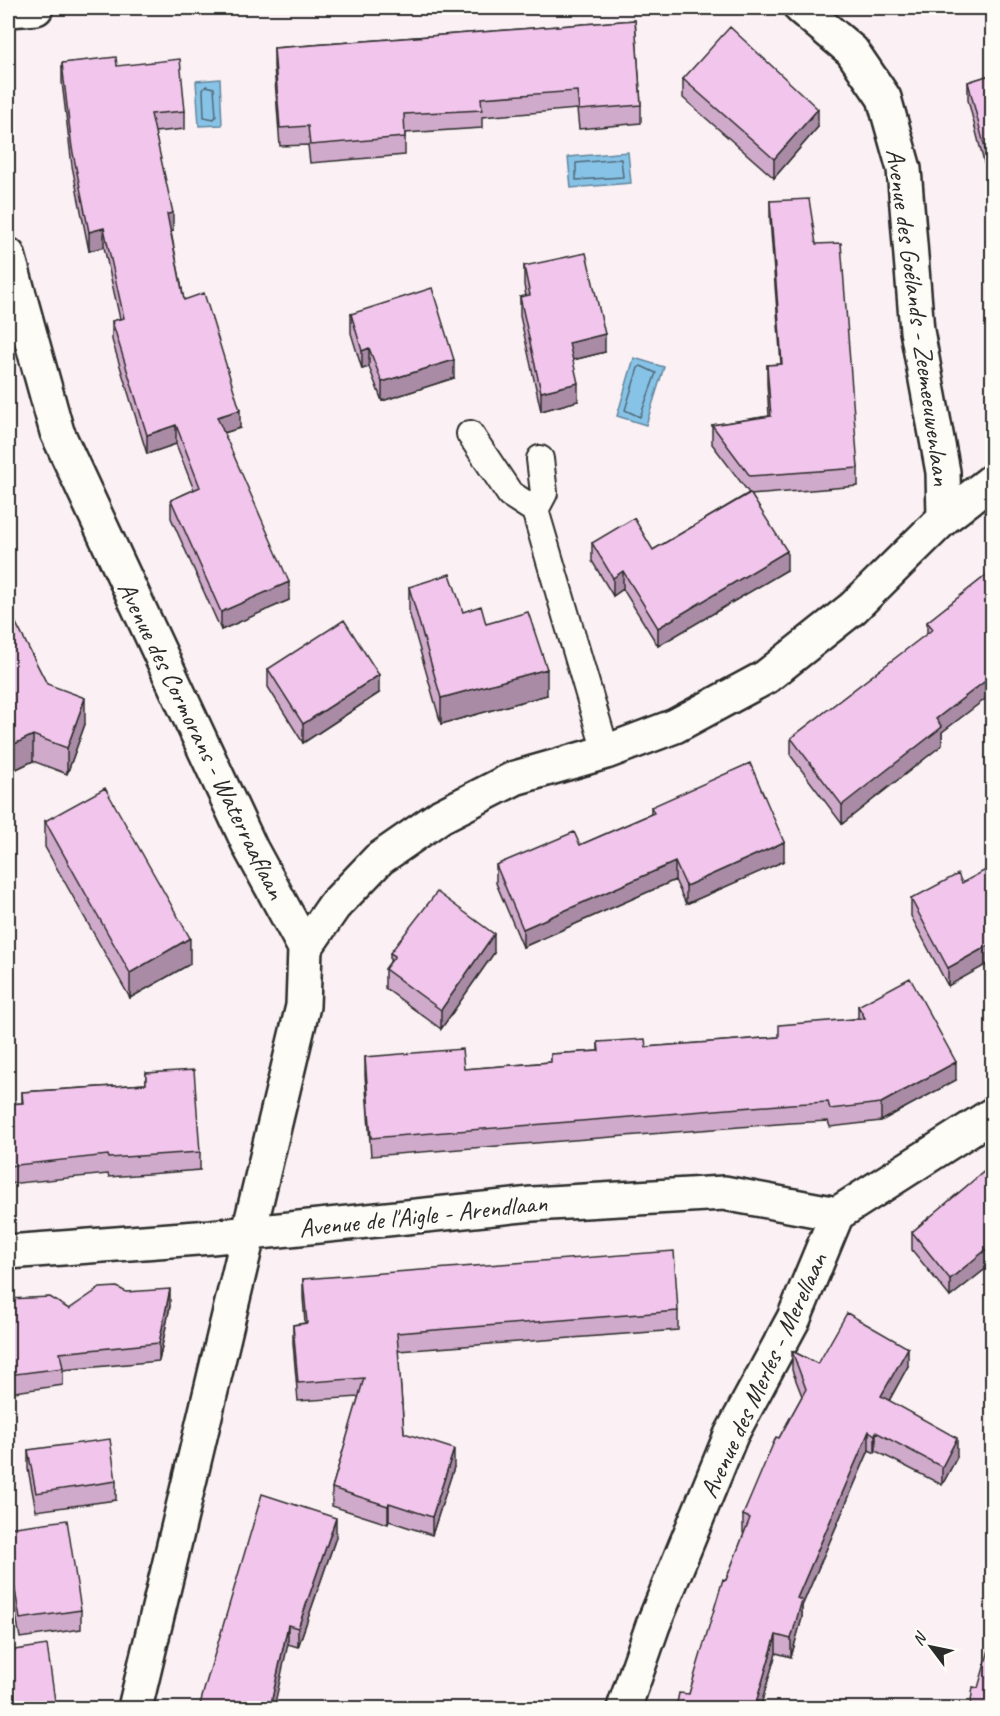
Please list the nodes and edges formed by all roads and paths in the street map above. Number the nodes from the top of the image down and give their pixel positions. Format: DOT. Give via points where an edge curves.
graph roads {
  1 [pos="36,8"];
  2 [pos="801,8"];
  3 [pos="8,10"];
  4 [pos="8,255"];
  5 [pos="470,434"];
  6 [pos="540,459"];
  7 [pos="993,481"];
  8 [pos="535,510"];
  9 [pos="944,518"];
  10 [pos="606,752"];
  11 [pos="305,948"];
  12 [pos="993,1116"];
  13 [pos="837,1214"];
  14 [pos="247,1233"];
  15 [pos="8,1252"];
  16 [pos="135,1708"];
  17 [pos="624,1708"];
  1 -- 3 [label="street"];
  2 -- 9 [label="street, Avenue des Goélands - Zeemeeuwenlaan" via="852,51 884,98 902,159 917,331 944,472"];
  4 -- 11 [label="street, Avenue des Cormorans - Waterraaflaan" via="57,432 241,828"];
  5 -- 8 [label="lane" via="510,494"];
  6 -- 8 [label="lane" via="544,493"];
  7 -- 9 [label="street"];
  8 -- 10 [label="lane"];
  9 -- 10 [label="street" via="853,608 766,677 675,726"];
  10 -- 11 [label="street" via="515,778 441,816 379,859 334,906"];
  11 -- 14 [label="street" via="303,1006"];
  12 -- 13 [label="street"];
  13 -- 14 [label="street, Avenue de l'Aigle - Arendlaan" via="724,1193 532,1203"];
  13 -- 17 [label="street, Avenue des Merles - Merellaan" via="794,1318 731,1435"];
  14 -- 15 [label="street, Avenue de l'Aigle - Arendlaan"];
  14 -- 16 [label="street"];
}
